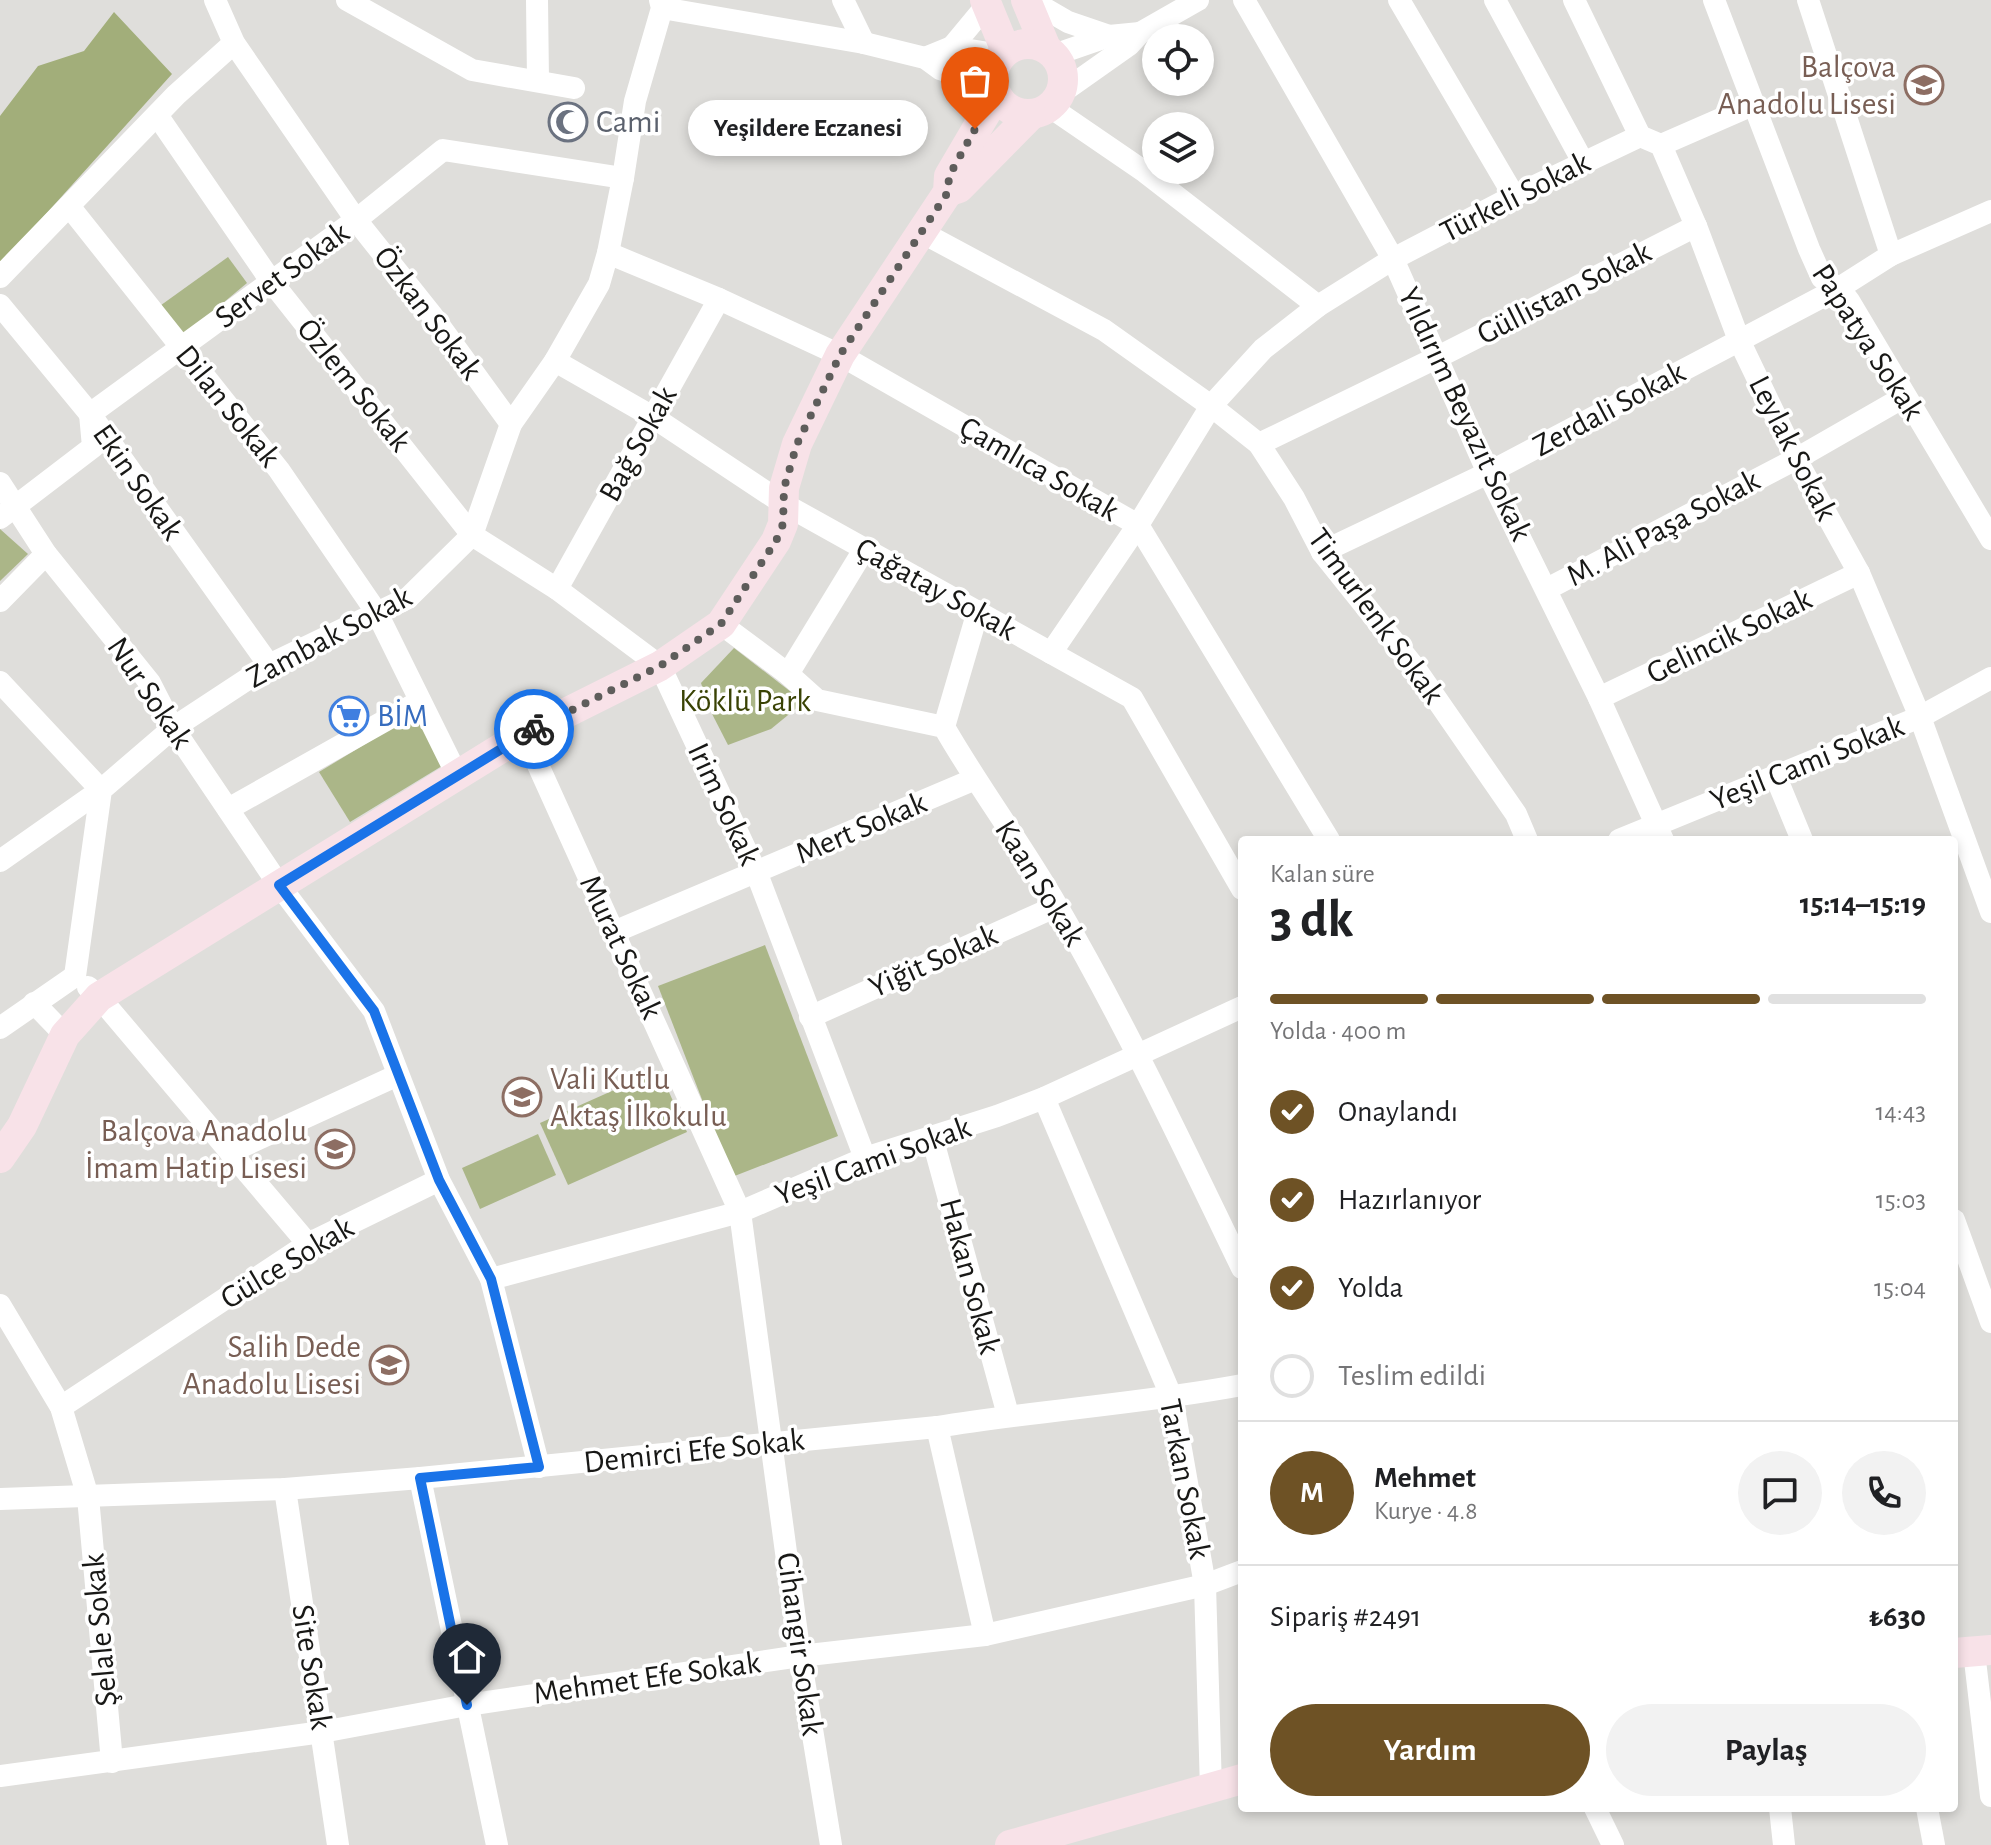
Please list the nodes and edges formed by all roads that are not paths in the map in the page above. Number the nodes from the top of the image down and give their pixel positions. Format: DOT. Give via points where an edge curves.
graph roads {
  1 [pos="215,0"];
  2 [pos="347,0"];
  3 [pos="537,0"];
  4 [pos="843,0"];
  5 [pos="1028,0"];
  6 [pos="1198,0"];
  7 [pos="1244,0"];
  8 [pos="1399,0"];
  9 [pos="1495,0"];
  10 [pos="1574,0"];
  11 [pos="1714,0"];
  12 [pos="1808,0"];
  13 [pos="986,3"];
  14 [pos="661,4"];
  15 [pos="1140,33"];
  16 [pos="1109,36"];
  17 [pos="234,43"];
  18 [pos="864,43"];
  19 [pos="952,47"];
  20 [pos="1050,52"];
  21 [pos="1004,53"];
  22 [pos="925,58"];
  23 [pos="538,80"];
  24 [pos="574,88"];
  25 [pos="994,91"];
  26 [pos="1755,104"];
  27 [pos="1047,105"];
  28 [pos="157,115"];
  29 [pos="1650,141"];
  30 [pos="1583,162"];
  31 [pos="623,178"];
  32 [pos="948,192"];
  33 [pos="1514,196"];
  34 [pos="69,206"];
  35 [pos="1991,211"];
  36 [pos="356,220"];
  37 [pos="1696,226"];
  38 [pos="923,233"];
  39 [pos="608,253"];
  40 [pos="1891,255"];
  41 [pos="1393,259"];
  42 [pos="0,277"];
  43 [pos="271,281"];
  44 [pos="1839,288"];
  45 [pos="719,299"];
  46 [pos="0,305"];
  47 [pos="1318,306"];
  48 [pos="1739,340"];
  49 [pos="182,348"];
  50 [pos="840,355"];
  51 [pos="1438,357"];
  52 [pos="555,361"];
  53 [pos="1904,397"];
  54 [pos="1211,406"];
  55 [pos="90,414"];
  56 [pos="653,417"];
  57 [pos="511,424"];
  58 [pos="1259,444"];
  59 [pos="1796,459"];
  60 [pos="1488,473"];
  61 [pos="0,483"];
  62 [pos="784,504"];
  63 [pos="8,512"];
  64 [pos="1138,525"];
  65 [pos="472,535"];
  66 [pos="1991,539"];
  67 [pos="865,548"];
  68 [pos="1322,552"];
  69 [pos="46,554"];
  70 [pos="1859,573"];
  71 [pos="557,589"];
  72 [pos="1547,589"];
  73 [pos="0,601"];
  74 [pos="978,611"];
  75 [pos="377,613"];
  76 [pos="721,624"];
  77 [pos="1051,653"];
  78 [pos="269,665"];
  79 [pos="660,666"];
  80 [pos="788,674"];
  81 [pos="1991,678"];
  82 [pos="0,682"];
  83 [pos="1599,698"];
  84 [pos="420,701"];
  85 [pos="1920,717"];
  86 [pos="944,727"];
  87 [pos="173,728"];
  88 [pos="524,734"];
  89 [pos="457,775"];
  90 [pos="1776,777"];
  91 [pos="975,779"];
  92 [pos="101,790"];
  93 [pos="228,809"];
  94 [pos="1659,832"];
  95 [pos="1327,836"];
  96 [pos="1525,836"];
  97 [pos="1639,836"];
  98 [pos="1800,836"];
  99 [pos="3,854"];
  100 [pos="757,874"];
  101 [pos="1238,882"];
  102 [pos="279,885"];
  103 [pos="1057,906"];
  104 [pos="1991,912"];
  105 [pos="614,932"];
  106 [pos="75,976"];
  107 [pos="99,997"];
  108 [pos="34,1003"];
  109 [pos="1238,1009"];
  110 [pos="810,1017"];
  111 [pos="0,1028"];
  112 [pos="65,1035"];
  113 [pos="1139,1055"];
  114 [pos="398,1075"];
  115 [pos="1044,1098"];
  116 [pos="932,1137"];
  117 [pos="230,1152"];
  118 [pos="0,1158"];
  119 [pos="865,1158"];
  120 [pos="439,1180"];
  121 [pos="740,1212"];
  122 [pos="1958,1229"];
  123 [pos="308,1244"];
  124 [pos="1238,1260"];
  125 [pos="1971,1260"];
  126 [pos="491,1279"];
  127 [pos="0,1305"];
  128 [pos="1991,1322"];
  129 [pos="1238,1386"];
  130 [pos="1172,1398"];
  131 [pos="61,1407"];
  132 [pos="1008,1415"];
  133 [pos="937,1427"];
  134 [pos="772,1442"];
  135 [pos="539,1467"];
  136 [pos="420,1478"];
  137 [pos="285,1489"];
  138 [pos="88,1497"];
  139 [pos="0,1499"];
  140 [pos="1238,1573"];
  141 [pos="1205,1585"];
  142 [pos="985,1635"];
  143 [pos="1973,1652"];
  144 [pos="800,1656"];
  145 [pos="467,1705"];
  146 [pos="322,1732"];
  147 [pos="112,1762"];
  148 [pos="0,1776"];
  149 [pos="1238,1780"];
  150 [pos="1211,1789"];
  151 [pos="1991,1796"];
  152 [pos="1597,1812"];
  153 [pos="1780,1812"];
  154 [pos="1928,1812"];
  155 [pos="338,1845"];
  156 [pos="497,1845"];
  157 [pos="831,1845"];
  158 [pos="1010,1845"];
  159 [pos="1613,1845"];
  160 [pos="1784,1845"];
  161 [pos="1934,1845"];
  1 -- 17 [label="street, Özkan Sokak"];
  2 -- 23 [label="street" via="472,70"];
  3 -- 23 [label="street"];
  4 -- 18 [label="street"];
  5 -- 16 [label="street"];
  5 -- 20 [label="main road"];
  6 -- 15 [label="street"];
  7 -- 41 [label="street, Yıldırım Beyazıt Sokak"];
  8 -- 33 [label="street"];
  9 -- 30 [label="street"];
  10 -- 29 [label="street, Leylak Sokak"];
  11 -- 26 [label="street, Papatya Sokak"];
  12 -- 40 [label="street"];
  13 -- 19 [label="street"];
  13 -- 21 [label="main road"];
  14 -- 18 [label="street"];
  14 -- 31 [label="street, Zambak Sokak" via="635,101"];
  15 -- 16 [label="street"];
  15 -- 27 [label="street"];
  16 -- 20 [label="street"];
  17 -- 28 [label="street"];
  17 -- 36 [label="street, Özkan Sokak"];
  18 -- 22 [label="street"];
  19 -- 21 [label="street"];
  19 -- 22 [label="street"];
  20 -- 21 [label="main road" via="1022,44"];
  20 -- 27 [label="main road" via="1063,73"];
  21 -- 25 [label="main road" via="995,64"];
  22 -- 25 [label="street"];
  23 -- 24 [label="street"];
  25 -- 27 [label="main road" via="1011,111"];
  25 -- 32 [label="main road" via="949,176"];
  26 -- 29 [label="street, Türkeli Sokak"];
  26 -- 44 [label="street, Papatya Sokak" via="1822,278"];
  27 -- 32 [label="main road" via="959,188"];
  27 -- 47 [label="street" via="1145,172"];
  28 -- 34 [label="street"];
  28 -- 43 [label="street, Özlem Sokak"];
  29 -- 30 [label="street, Türkeli Sokak"];
  29 -- 37 [label="street, Leylak Sokak"];
  30 -- 33 [label="street, Türkeli Sokak"];
  31 -- 36 [label="street, Servet Sokak" via="443,150"];
  31 -- 39 [label="street, Zambak Sokak"];
  32 -- 38 [label="main road"];
  33 -- 41 [label="street, Türkeli Sokak"];
  34 -- 42 [label="street"];
  34 -- 49 [label="street, Dilan Sokak"];
  35 -- 40 [label="street, Zerdali Sokak"];
  36 -- 43 [label="street, Servet Sokak"];
  36 -- 57 [label="street, Özkan Sokak"];
  37 -- 48 [label="street, Leylak Sokak"];
  37 -- 51 [label="street, Güllistan Sokak"];
  38 -- 50 [label="main road"];
  38 -- 54 [label="street, Timurlenk Sokak" via="1104,330"];
  39 -- 45 [label="street, Çamlıca Sokak"];
  39 -- 52 [label="street, Zambak Sokak" via="599,284"];
  40 -- 44 [label="street, Zerdali Sokak"];
  41 -- 47 [label="street, Türkeli Sokak"];
  41 -- 51 [label="street, Yıldırım Beyazıt Sokak"];
  43 -- 49 [label="street, Servet Sokak"];
  43 -- 65 [label="street, Özlem Sokak"];
  44 -- 48 [label="street, Zerdali Sokak"];
  44 -- 53 [label="street, Papatya Sokak"];
  45 -- 50 [label="street, Çamlıca Sokak"];
  45 -- 56 [label="street, Bağ Sokak"];
  46 -- 55 [label="street, Ekin Sokak"];
  47 -- 54 [label="street, Türkeli Sokak" via="1263,349"];
  48 -- 59 [label="street, Leylak Sokak"];
  48 -- 60 [label="street, Zerdali Sokak"];
  49 -- 55 [label="street, Servet Sokak"];
  49 -- 75 [label="street, Dilan Sokak" via="279,470"];
  50 -- 62 [label="main road" via="797,444"];
  50 -- 64 [label="street, Çamlıca Sokak"];
  51 -- 58 [label="street, Güllistan Sokak"];
  51 -- 60 [label="street, Yıldırım Beyazıt Sokak"];
  52 -- 56 [label="street, Çağatay Sokak"];
  52 -- 57 [label="street, Zambak Sokak"];
  53 -- 59 [label="street, M. Ali Paşa Sokak"];
  53 -- 66 [label="street, Papatya Sokak"];
  54 -- 58 [label="street, Timurlenk Sokak"];
  54 -- 64 [label="street, Türkeli Sokak"];
  55 -- 63 [label="street" via="93,447"];
  55 -- 78 [label="street, Ekin Sokak"];
  56 -- 62 [label="street, Çağatay Sokak"];
  56 -- 71 [label="street, Bağ Sokak"];
  57 -- 65 [label="street, Zambak Sokak"];
  58 -- 68 [label="street, Timurlenk Sokak"];
  59 -- 70 [label="street, Leylak Sokak"];
  59 -- 72 [label="street, M. Ali Paşa Sokak"];
  60 -- 68 [label="street, Zerdali Sokak"];
  60 -- 72 [label="street, Yıldırım Beyazıt Sokak"];
  61 -- 63 [label="street, Nur Sokak"];
  62 -- 67 [label="street, Çağatay Sokak"];
  62 -- 76 [label="main road" via="776,541"];
  63 -- 69 [label="street, Nur Sokak"];
  64 -- 77 [label="street, Türkeli Sokak"];
  64 -- 95 [label="street, Çamlıca Sokak"];
  65 -- 71 [label="street, Irim Sokak"];
  65 -- 75 [label="street, Zambak Sokak" via="420,589"];
  67 -- 74 [label="street, Çağatay Sokak"];
  67 -- 80 [label="street"];
  68 -- 96 [label="street, Timurlenk Sokak" via="1415,668 1516,814"];
  69 -- 73 [label="street"];
  69 -- 87 [label="street, Nur Sokak" via="150,683"];
  70 -- 83 [label="street, Gelincik Sokak"];
  70 -- 85 [label="street, Leylak Sokak"];
  71 -- 79 [label="street, Irim Sokak"];
  72 -- 83 [label="street, Yıldırım Beyazıt Sokak"];
  74 -- 77 [label="street, Çağatay Sokak"];
  74 -- 86 [label="street"];
  75 -- 78 [label="street, Zambak Sokak"];
  75 -- 84 [label="street"];
  76 -- 79 [label="main road"];
  76 -- 80 [label="street"];
  77 -- 101 [label="street, Çağatay Sokak" via="1132,698"];
  78 -- 87 [label="street, Zambak Sokak"];
  79 -- 88 [label="main road"];
  79 -- 100 [label="street, Irim Sokak"];
  80 -- 86 [label="street" via="817,700"];
  81 -- 85 [label="street, Yeşil Cami Sokak"];
  82 -- 92 [label="street"];
  83 -- 94 [label="street, Yıldırım Beyazıt Sokak"];
  84 -- 89 [label="street"];
  84 -- 93 [label="street"];
  85 -- 90 [label="street, Yeşil Cami Sokak"];
  85 -- 104 [label="street, Leylak Sokak"];
  86 -- 91 [label="street, Kaan Sokak"];
  87 -- 92 [label="street, Zambak Sokak"];
  87 -- 93 [label="street, Nur Sokak"];
  88 -- 89 [label="main road"];
  88 -- 105 [label="street, Murat Sokak"];
  89 -- 102 [label="main road"];
  90 -- 94 [label="street, Yeşil Cami Sokak"];
  90 -- 98 [label="street"];
  91 -- 100 [label="street, Mert Sokak"];
  91 -- 103 [label="street, Kaan Sokak"];
  92 -- 99 [label="street, Zambak Sokak"];
  92 -- 106 [label="street"];
  93 -- 102 [label="street, Nur Sokak"];
  94 -- 97 [label="street, Yeşil Cami Sokak"];
  100 -- 105 [label="street, Mert Sokak"];
  100 -- 110 [label="street, Irim Sokak"];
  102 -- 107 [label="main road"];
  102 -- 114 [label="street, Nur Sokak" via="374,1011"];
  103 -- 110 [label="street, Yiğit Sokak"];
  103 -- 113 [label="street, Kaan Sokak"];
  105 -- 121 [label="street, Murat Sokak"];
  106 -- 107 [label="street"];
  106 -- 108 [label="street"];
  107 -- 112 [label="main road"];
  107 -- 117 [label="street"];
  108 -- 111 [label="street"];
  108 -- 112 [label="street"];
  109 -- 113 [label="street, Yeşil Cami Sokak"];
  110 -- 119 [label="street, Irim Sokak"];
  112 -- 118 [label="main road" via="22,1126"];
  113 -- 115 [label="street, Yeşil Cami Sokak"];
  113 -- 124 [label="street, Kaan Sokak"];
  114 -- 117 [label="street"];
  114 -- 120 [label="street, Nur Sokak"];
  115 -- 116 [label="street, Yeşil Cami Sokak"];
  115 -- 130 [label="street, Tarkan Sokak"];
  116 -- 119 [label="street, Yeşil Cami Sokak"];
  116 -- 132 [label="street, Hakan Sokak"];
  117 -- 123 [label="street"];
  119 -- 121 [label="street, Yeşil Cami Sokak"];
  120 -- 123 [label="street, Gülce Sokak"];
  120 -- 126 [label="street, Nur Sokak"];
  121 -- 126 [label="street, Yeşil Cami Sokak"];
  121 -- 134 [label="street, Murat Sokak"];
  122 -- 125 [label="street"];
  123 -- 131 [label="street, Gülce Sokak"];
  125 -- 128 [label="street"];
  126 -- 135 [label="street, Nur Sokak"];
  127 -- 131 [label="street, Şelale Sokak"];
  129 -- 130 [label="street, Demirci Efe Sokak"];
  130 -- 132 [label="street, Demirci Efe Sokak"];
  130 -- 141 [label="street, Tarkan Sokak"];
  131 -- 138 [label="street, Şelale Sokak"];
  132 -- 133 [label="street, Demirci Efe Sokak"];
  133 -- 134 [label="street, Demirci Efe Sokak"];
  133 -- 142 [label="street"];
  134 -- 135 [label="street, Demirci Efe Sokak"];
  134 -- 144 [label="street, Cihangir Sokak"];
  135 -- 136 [label="street, Demirci Efe Sokak"];
  136 -- 137 [label="street, Demirci Efe Sokak"];
  136 -- 145 [label="street"];
  137 -- 138 [label="street, Demirci Efe Sokak"];
  137 -- 146 [label="street, Site Sokak"];
  138 -- 139 [label="street, Demirci Efe Sokak"];
  138 -- 147 [label="street, Şelale Sokak"];
  140 -- 141 [label="street, Mehmet Efe Sokak"];
  141 -- 142 [label="street, Mehmet Efe Sokak"];
  141 -- 150 [label="street, Tarkan Sokak"];
  142 -- 144 [label="street, Mehmet Efe Sokak"];
  143 -- 151 [label="street"];
  144 -- 145 [label="street, Mehmet Efe Sokak"];
  144 -- 157 [label="street, Cihangir Sokak"];
  145 -- 146 [label="street, Mehmet Efe Sokak"];
  145 -- 156 [label="street"];
  146 -- 147 [label="street, Mehmet Efe Sokak"];
  146 -- 155 [label="street, Site Sokak"];
  147 -- 148 [label="street, Mehmet Efe Sokak"];
  149 -- 150 [label="main road"];
  150 -- 158 [label="main road"];
  152 -- 159 [label="street"];
  153 -- 160 [label="street"];
  154 -- 161 [label="street"];
}
